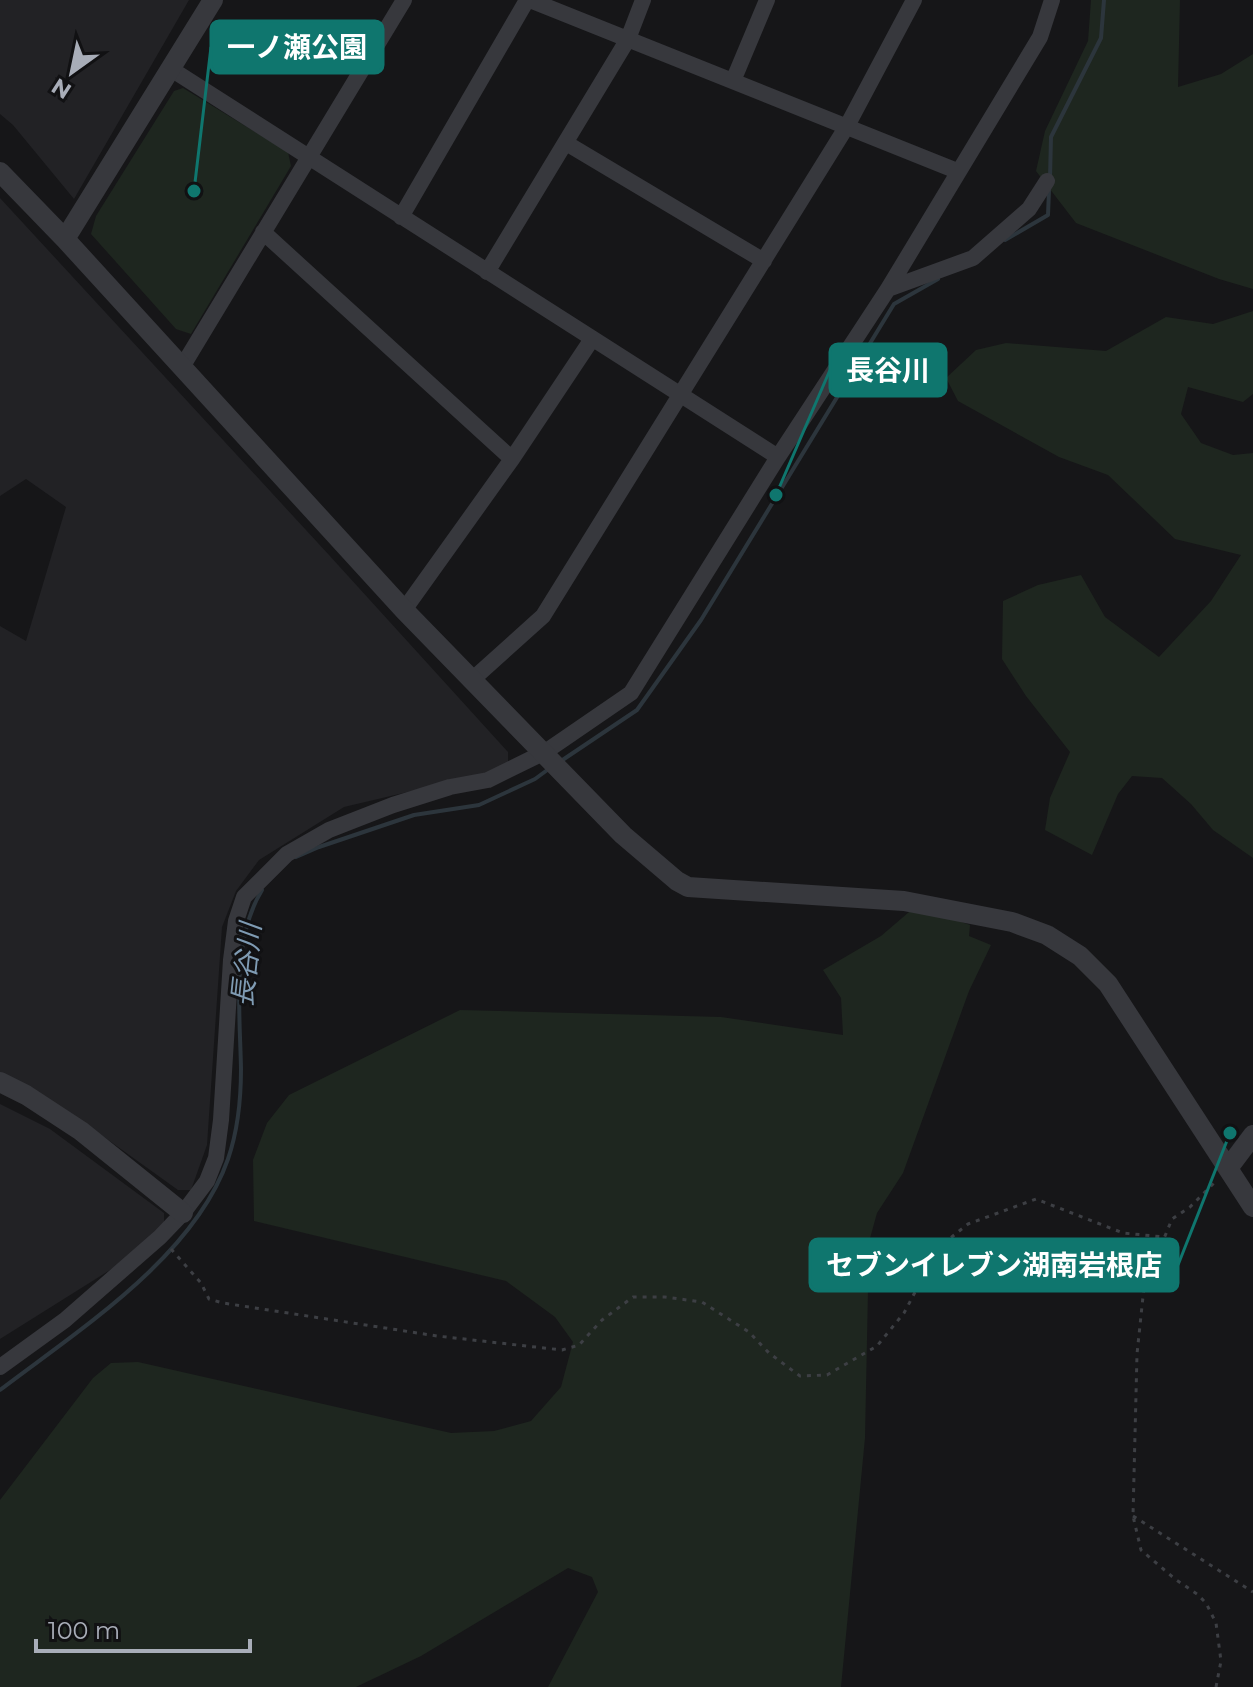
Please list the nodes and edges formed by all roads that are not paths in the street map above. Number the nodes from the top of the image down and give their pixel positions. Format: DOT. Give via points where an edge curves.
graph roads {
  1 [pos="213,0"];
  2 [pos="404,0"];
  3 [pos="528,0"];
  4 [pos="643,0"];
  5 [pos="767,0"];
  6 [pos="914,0"];
  7 [pos="1052,0"];
  8 [pos="628,39"];
  9 [pos="171,69"];
  10 [pos="733,81"];
  11 [pos="847,126"];
  12 [pos="566,143"];
  13 [pos="307,157"];
  14 [pos="957,171"];
  15 [pos="0,172"];
  16 [pos="1047,181"];
  17 [pos="401,217"];
  18 [pos="263,232"];
  19 [pos="65,239"];
  20 [pos="764,261"];
  21 [pos="487,272"];
  22 [pos="888,289"];
  23 [pos="592,339"];
  24 [pos="182,367"];
  25 [pos="681,395"];
  26 [pos="778,457"];
  27 [pos="512,459"];
  28 [pos="404,610"];
  29 [pos="473,679"];
  30 [pos="545,752"];
  31 [pos="0,1082"];
  32 [pos="1253,1135"];
  33 [pos="1229,1167"];
  34 [pos="1253,1207"];
  35 [pos="183,1213"];
  36 [pos="0,1367"];
  1 -- 9 [label="street"];
  2 -- 13 [label="street"];
  3 -- 8 [label="street"];
  3 -- 17 [label="street"];
  4 -- 8 [label="street"];
  5 -- 10 [label="street"];
  6 -- 11 [label="street"];
  7 -- 14 [label="street" via="1040,37"];
  8 -- 10 [label="street"];
  8 -- 12 [label="street"];
  9 -- 13 [label="street"];
  9 -- 19 [label="street"];
  10 -- 11 [label="street"];
  11 -- 14 [label="street"];
  11 -- 20 [label="street"];
  12 -- 20 [label="street"];
  12 -- 21 [label="street"];
  13 -- 17 [label="street"];
  13 -- 18 [label="street"];
  14 -- 22 [label="street"];
  15 -- 19 [label="street"];
  16 -- 22 [label="street" via="1029,209 973,258"];
  17 -- 21 [label="street"];
  18 -- 24 [label="street"];
  18 -- 27 [label="street"];
  19 -- 24 [label="street"];
  20 -- 25 [label="street"];
  21 -- 23 [label="street"];
  22 -- 26 [label="street"];
  23 -- 25 [label="street"];
  23 -- 27 [label="street"];
  24 -- 28 [label="street"];
  25 -- 26 [label="street"];
  25 -- 29 [label="street" via="543,616"];
  26 -- 30 [label="street" via="631,693"];
  27 -- 28 [label="street"];
  28 -- 29 [label="street"];
  29 -- 30 [label="street"];
  30 -- 33 [label="street" via="623,835 688,887 904,901 1012,922 1047,935 1080,956 1108,984"];
  30 -- 35 [label="street" via="488,780 450,787 329,830 287,854 244,897 231,960 216,1158 207,1181"];
  31 -- 35 [label="street" via="81,1131"];
  32 -- 33 [label="street"];
  33 -- 34 [label="street"];
  35 -- 36 [label="street" via="65,1320"];
}
